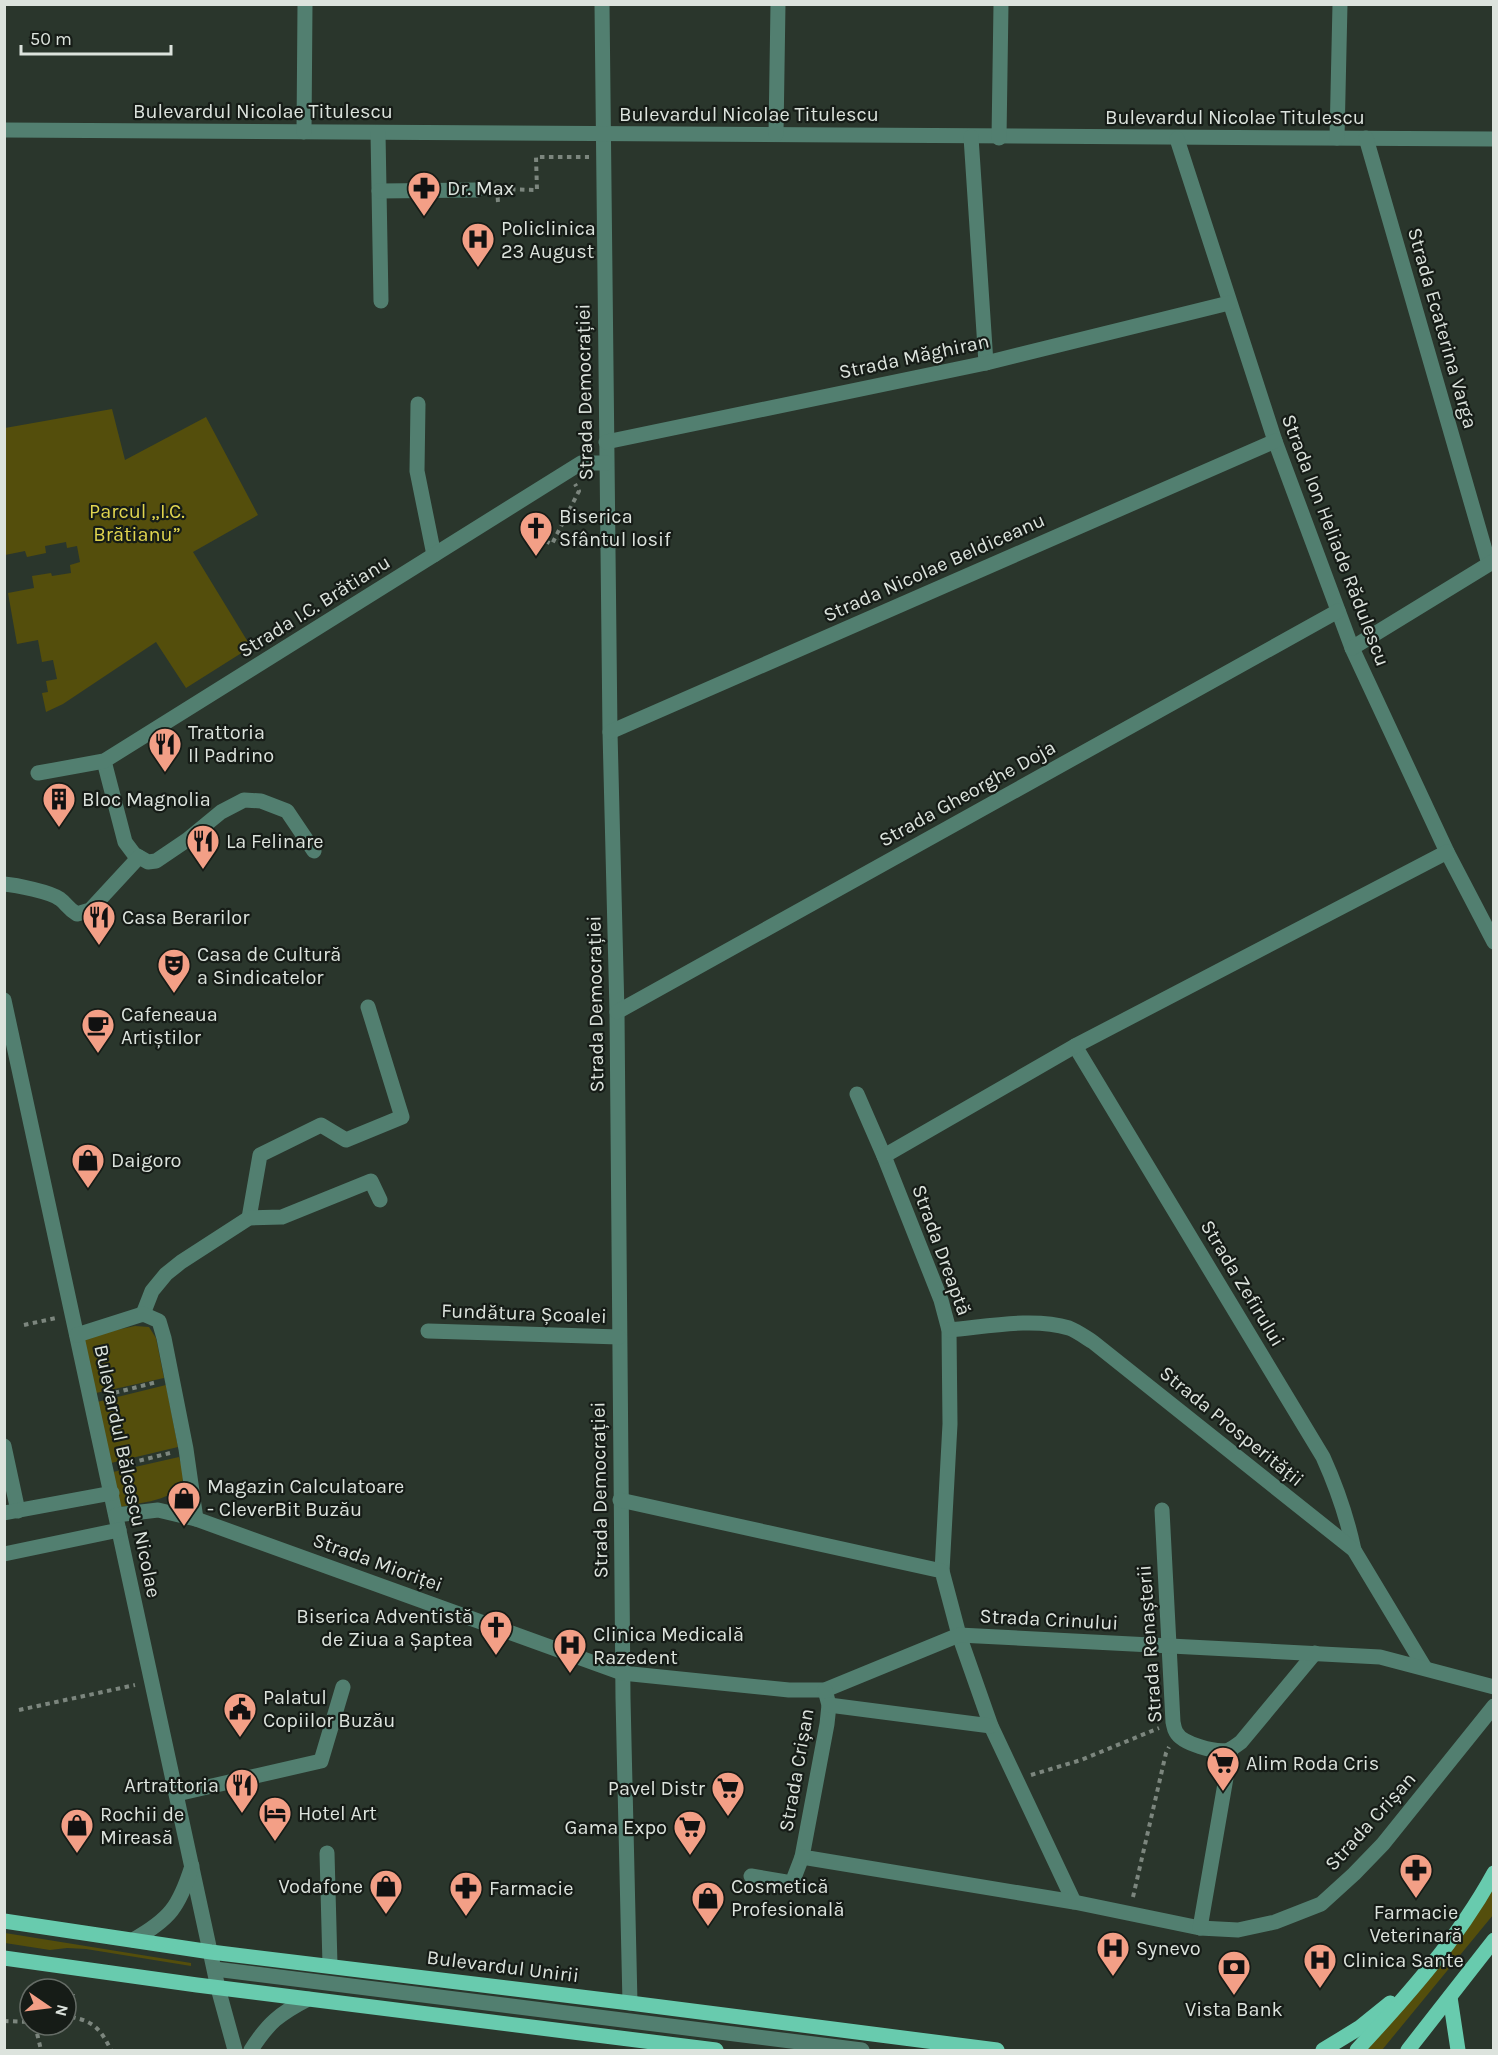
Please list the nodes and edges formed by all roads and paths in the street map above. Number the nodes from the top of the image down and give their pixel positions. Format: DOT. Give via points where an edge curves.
graph roads {
  1 [pos="305,4"];
  2 [pos="602,4"];
  3 [pos="778,4"];
  4 [pos="1000,4"];
  5 [pos="1340,4"];
  6 [pos="4,130"];
  7 [pos="304,132"];
  8 [pos="378,133"];
  9 [pos="603,134"];
  10 [pos="776,134"];
  11 [pos="971,137"];
  12 [pos="999,138"];
  13 [pos="1337,138"];
  14 [pos="1366,138"];
  15 [pos="1177,139"];
  16 [pos="1494,139"];
  17 [pos="603,157"];
  18 [pos="477,190"];
  19 [pos="379,191"];
  20 [pos="498,202"];
  21 [pos="381,301"];
  22 [pos="1229,303"];
  23 [pos="986,363"];
  24 [pos="418,404"];
  25 [pos="1275,441"];
  26 [pos="606,442"];
  27 [pos="606,463"];
  28 [pos="579,491"];
  29 [pos="529,534"];
  30 [pos="434,555"];
  31 [pos="1491,562"];
  32 [pos="1338,611"];
  33 [pos="1352,648"];
  34 [pos="610,732"];
  35 [pos="104,761"];
  36 [pos="38,773"];
  37 [pos="314,851"];
  38 [pos="1447,852"];
  39 [pos="139,857"];
  40 [pos="4,884"];
  41 [pos="1494,942"];
  42 [pos="4,1000"];
  43 [pos="368,1007"];
  44 [pos="617,1012"];
  45 [pos="1075,1046"];
  46 [pos="857,1094"];
  47 [pos="884,1156"];
  48 [pos="380,1200"];
  49 [pos="249,1218"];
  50 [pos="73,1314"];
  51 [pos="143,1314"];
  52 [pos="24,1325"];
  53 [pos="948,1330"];
  54 [pos="428,1331"];
  55 [pos="77,1335"];
  56 [pos="619,1337"];
  57 [pos="172,1378"];
  58 [pos="91,1399"];
  59 [pos="4,1446"];
  60 [pos="186,1449"];
  61 [pos="106,1468"];
  62 [pos="112,1493"];
  63 [pos="620,1500"];
  64 [pos="1162,1510"];
  65 [pos="11,1512"];
  66 [pos="196,1519"];
  67 [pos="118,1523"];
  68 [pos="1354,1550"];
  69 [pos="4,1554"];
  70 [pos="942,1571"];
  71 [pos="959,1635"];
  72 [pos="1170,1646"];
  73 [pos="1315,1653"];
  74 [pos="1425,1668"];
  75 [pos="622,1673"];
  76 [pos="152,1681"];
  77 [pos="343,1687"];
  78 [pos="1494,1687"];
  79 [pos="827,1697"];
  80 [pos="1494,1706"];
  81 [pos="19,1710"];
  82 [pos="991,1726"];
  83 [pos="1175,1728"];
  84 [pos="1231,1749"];
  85 [pos="1016,1780"];
  86 [pos="177,1794"];
  87 [pos="327,1854"];
  88 [pos="802,1857"];
  89 [pos="192,1866"];
  90 [pos="1494,1874"];
  91 [pos="751,1876"];
  92 [pos="1074,1902"];
  93 [pos="1129,1912"];
  94 [pos="4,1921"];
  95 [pos="1200,1928"];
  96 [pos="133,1940"];
  97 [pos="1494,1940"];
  98 [pos="211,1952"];
  99 [pos="4,1958"];
  100 [pos="330,1965"];
  101 [pos="215,1969"];
  102 [pos="1420,1979"];
  103 [pos="218,1988"];
  104 [pos="1450,1997"];
  105 [pos="308,1999"];
  106 [pos="630,2003"];
  107 [pos="78,2019"];
  108 [pos="682,2048"];
  109 [pos="111,2050"];
  110 [pos="235,2050"];
  111 [pos="250,2050"];
  112 [pos="716,2050"];
  113 [pos="862,2050"];
  114 [pos="997,2050"];
  115 [pos="1323,2050"];
  116 [pos="1357,2050"];
  117 [pos="1408,2050"];
  118 [pos="1458,2050"];
  1 -- 7 [label="street"];
  2 -- 9 [label="street, Strada Democrației"];
  3 -- 10 [label="street"];
  4 -- 12 [label="street"];
  5 -- 13 [label="street"];
  6 -- 7 [label="street, Bulevardul Nicolae Titulescu"];
  7 -- 8 [label="street, Bulevardul Nicolae Titulescu"];
  8 -- 9 [label="street, Bulevardul Nicolae Titulescu"];
  8 -- 19 [label="street"];
  9 -- 10 [label="street, Bulevardul Nicolae Titulescu"];
  9 -- 17 [label="street, Strada Democrației"];
  10 -- 11 [label="street, Bulevardul Nicolae Titulescu"];
  11 -- 12 [label="street, Bulevardul Nicolae Titulescu"];
  11 -- 23 [label="street"];
  12 -- 15 [label="street, Bulevardul Nicolae Titulescu"];
  13 -- 14 [label="street, Bulevardul Nicolae Titulescu"];
  13 -- 15 [label="street, Bulevardul Nicolae Titulescu"];
  14 -- 16 [label="street, Bulevardul Nicolae Titulescu"];
  14 -- 31 [label="street, Strada Ecaterina Varga"];
  15 -- 22 [label="street, Strada Ion Heliade Rădulescu"];
  17 -- 20 [label="path" via="536,157 537,190 498,189"];
  17 -- 26 [label="street, Strada Democrației"];
  18 -- 19 [label="street"];
  19 -- 21 [label="street"];
  22 -- 23 [label="street, Strada Măghiran"];
  22 -- 25 [label="street, Strada Ion Heliade Rădulescu"];
  23 -- 26 [label="street, Strada Măghiran"];
  24 -- 30 [label="street" via="417,471"];
  25 -- 32 [label="street, Strada Ion Heliade Rădulescu"];
  25 -- 34 [label="street, Strada Nicolae Beldiceanu"];
  26 -- 27 [label="street, Strada Democrației"];
  27 -- 30 [label="street, Strada I.C. Brătianu" via="581,463"];
  27 -- 34 [label="street, Strada Democrației"];
  28 -- 29 [label="path" via="552,544"];
  30 -- 35 [label="street, Strada I.C. Brătianu"];
  31 -- 33 [label="street"];
  32 -- 33 [label="street, Strada Ion Heliade Rădulescu"];
  32 -- 44 [label="street, Strada Gheorghe Doja"];
  33 -- 38 [label="street, Strada Ion Heliade Rădulescu"];
  34 -- 44 [label="street, Strada Democrației"];
  35 -- 36 [label="street, Strada I.C. Brătianu"];
  35 -- 39 [label="street" via="125,842"];
  37 -- 39 [label="street" via="287,811 261,801 244,800 221,812 156,861"];
  38 -- 41 [label="street, Strada Ion Heliade Rădulescu"];
  38 -- 45 [label="street"];
  39 -- 40 [label="street" via="90,910 77,914 59,898"];
  42 -- 50 [label="street, Bulevardul Bălcescu Nicolae"];
  43 -- 49 [label="street" via="402,1117 346,1140 321,1125 260,1155"];
  44 -- 56 [label="street, Strada Democrației"];
  45 -- 47 [label="street"];
  45 -- 68 [label="street, Strada Zefirului" via="1323,1457 1347,1518"];
  46 -- 47 [label="street, Strada Dreaptă"];
  47 -- 53 [label="street, Strada Dreaptă" via="941,1299"];
  48 -- 49 [label="street" via="371,1181 282,1217"];
  49 -- 51 [label="street" via="166,1274 152,1291"];
  50 -- 52 [label="path"];
  50 -- 55 [label="street, Bulevardul Bălcescu Nicolae"];
  51 -- 55 [label="street"];
  51 -- 57 [label="street" via="159,1321"];
  53 -- 68 [label="street, Strada Prosperității" via="1028,1324 1070,1329 1093,1342"];
  53 -- 70 [label="street, Strada Dreaptă" via="950,1424"];
  54 -- 56 [label="street, Fundătura Școalei"];
  55 -- 58 [label="street, Bulevardul Bălcescu Nicolae"];
  56 -- 63 [label="street, Strada Democrației"];
  57 -- 58 [label="path"];
  57 -- 60 [label="street"];
  58 -- 61 [label="street, Bulevardul Bălcescu Nicolae"];
  59 -- 65 [label="street"];
  60 -- 61 [label="path"];
  60 -- 66 [label="street"];
  61 -- 62 [label="street, Bulevardul Bălcescu Nicolae"];
  62 -- 65 [label="street"];
  62 -- 67 [label="street, Bulevardul Bălcescu Nicolae"];
  63 -- 70 [label="street"];
  63 -- 75 [label="street, Strada Democrației"];
  64 -- 72 [label="street, Strada Renașterii"];
  66 -- 67 [label="street, Strada Mioriței" via="158,1510"];
  66 -- 75 [label="street, Strada Mioriței"];
  67 -- 69 [label="street, Strada Mioriței"];
  67 -- 76 [label="street, Bulevardul Bălcescu Nicolae"];
  68 -- 74 [label="street, Strada Prosperității"];
  70 -- 71 [label="street, Strada Crinului"];
  71 -- 72 [label="street, Strada Crinului"];
  71 -- 79 [label="street"];
  71 -- 82 [label="street"];
  72 -- 73 [label="street, Strada Crinului"];
  72 -- 83 [label="street, Strada Renașterii"];
  73 -- 74 [label="street, Strada Crinului" via="1380,1658"];
  73 -- 84 [label="street"];
  74 -- 78 [label="street, Strada Crinului"];
  75 -- 79 [label="street, Strada Crișan"];
  75 -- 106 [label="street, Strada Democrației"];
  76 -- 81 [label="path"];
  76 -- 86 [label="street, Bulevardul Bălcescu Nicolae"];
  77 -- 86 [label="street" via="321,1761"];
  79 -- 82 [label="street"];
  79 -- 88 [label="street, Strada Crișan" via="827,1724"];
  80 -- 95 [label="street, Strada Crișan" via="1383,1844 1321,1904 1275,1922 1238,1930"];
  82 -- 85 [label="street"];
  83 -- 84 [label="street, Strada Renașterii" via="1185,1741 1197,1746"];
  83 -- 85 [label="path"];
  83 -- 93 [label="path"];
  84 -- 95 [label="street"];
  85 -- 92 [label="street"];
  86 -- 89 [label="street, Bulevardul Bălcescu Nicolae"];
  87 -- 100 [label="street"];
  88 -- 91 [label="street" via="792,1883"];
  88 -- 92 [label="street, Strada Crișan"];
  89 -- 96 [label="street" via="185,1891 172,1912 155,1928"];
  89 -- 98 [label="street, Bulevardul Bălcescu Nicolae"];
  90 -- 102 [label="main road" via="1449,1944"];
  92 -- 93 [label="street, Strada Crișan"];
  93 -- 95 [label="street, Strada Crișan"];
  94 -- 96 [label="main road, Bulevardul Unirii"];
  96 -- 98 [label="main road, Bulevardul Unirii"];
  97 -- 104 [label="main road"];
  98 -- 100 [label="main road, Bulevardul Unirii"];
  98 -- 101 [label="street, Bulevardul Bălcescu Nicolae"];
  99 -- 103 [label="main road"];
  100 -- 106 [label="main road, Bulevardul Unirii"];
  101 -- 103 [label="street, Bulevardul Bălcescu Nicolae"];
  101 -- 113 [label="street, Bulevardul Unirii"];
  102 -- 115 [label="main road" via="1359,2028"];
  102 -- 116 [label="main road"];
  103 -- 105 [label="main road"];
  103 -- 110 [label="street, Bulevardul Bălcescu Nicolae"];
  104 -- 117 [label="main road"];
  104 -- 118 [label="main road"];
  105 -- 108 [label="main road"];
  105 -- 111 [label="street" via="284,2011"];
  106 -- 114 [label="main road, Bulevardul Unirii"];
  107 -- 109 [label="path" via="102,2032"];
  108 -- 112 [label="main road"];
}
